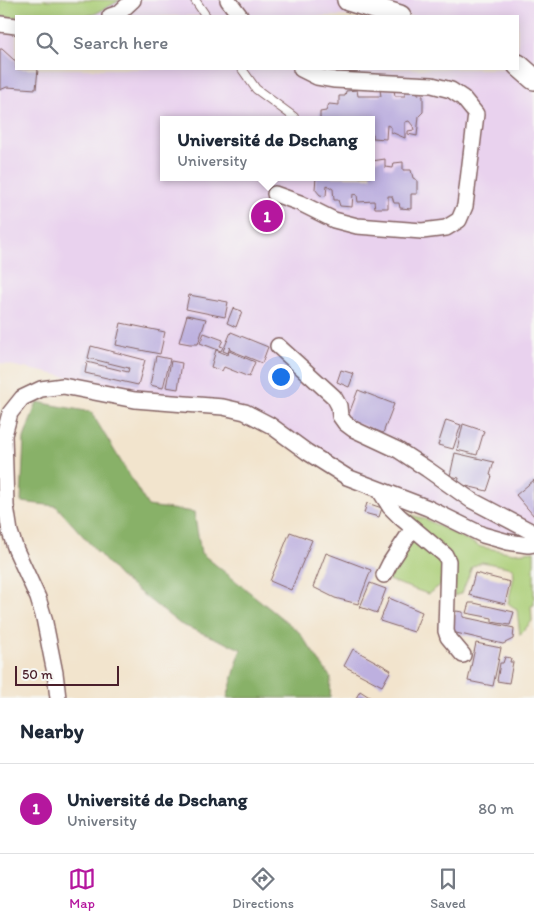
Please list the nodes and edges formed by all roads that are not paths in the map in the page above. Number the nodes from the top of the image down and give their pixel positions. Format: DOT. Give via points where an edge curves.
graph roads {
  1 [pos="133,0"];
  2 [pos="195,0"];
  3 [pos="228,0"];
  4 [pos="348,0"];
  5 [pos="113,15"];
  6 [pos="205,15"];
  7 [pos="239,15"];
  8 [pos="397,15"];
  9 [pos="0,24"];
  10 [pos="15,26"];
  11 [pos="519,66"];
  12 [pos="243,70"];
  13 [pos="303,70"];
  14 [pos="534,79"];
  15 [pos="291,116"];
  16 [pos="275,194"];
  17 [pos="278,346"];
  18 [pos="380,491"];
  19 [pos="413,528"];
  20 [pos="534,533"];
  21 [pos="534,544"];
  22 [pos="384,576"];
  23 [pos="462,655"];
  24 [pos="58,698"];
  1 -- 5 [label="street"];
  2 -- 6 [label="lane"];
  3 -- 7 [label="street"];
  4 -- 8 [label="street"];
  9 -- 10 [label="street"];
  11 -- 14 [label="street"];
  12 -- 15 [label="lane" via="256,89"];
  13 -- 16 [label="street" via="317,77 335,80 432,85 451,90 463,98 476,114 465,206 459,220 446,228 422,231 358,226 334,220"];
  17 -- 20 [label="street" via="334,397 340,416 353,429 398,450 471,500"];
  18 -- 19 [label="street" via="390,507"];
  18 -- 21 [label="street" via="428,508 483,536"];
  18 -- 24 [label="street" via="347,478 270,425 245,412 223,407 135,400 62,386 41,389 22,398 10,413 4,435 6,506 16,550 44,618"];
  19 -- 22 [label="street"];
  19 -- 23 [label="street" via="448,561 446,631"];
}
